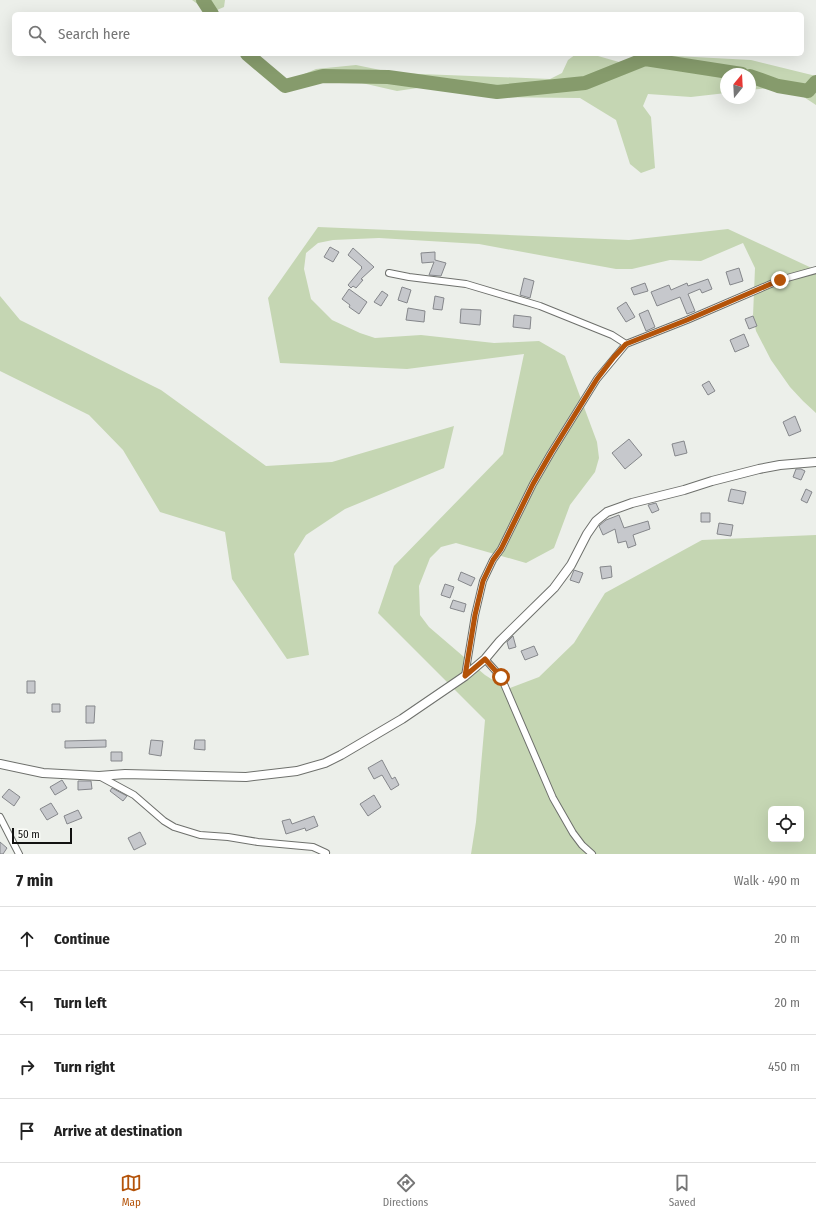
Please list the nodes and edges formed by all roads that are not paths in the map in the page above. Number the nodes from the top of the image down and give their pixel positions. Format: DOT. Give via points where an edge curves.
graph roads {
  1 [pos="816,270"];
  2 [pos="389,273"];
  3 [pos="626,344"];
  4 [pos="816,462"];
  5 [pos="485,659"];
  6 [pos="465,676"];
  7 [pos="0,764"];
  8 [pos="99,776"];
  9 [pos="0,817"];
  10 [pos="326,853"];
  11 [pos="19,854"];
  12 [pos="592,854"];
  1 -- 3 [label="street" via="780,280"];
  2 -- 3 [label="street" via="466,284 540,306 612,335"];
  3 -- 6 [label="street" via="597,379 551,453 493,560 483,581"];
  4 -- 5 [label="street" via="759,469 607,512 596,521 571,565 554,588"];
  5 -- 6 [label="street"];
  5 -- 12 [label="street" via="501,677 553,798 573,833"];
  6 -- 8 [label="street" via="377,735 325,763 308,768 246,777 125,774"];
  7 -- 8 [label="street" via="43,773"];
  8 -- 10 [label="street" via="134,795 174,827 200,836 313,847"];
  9 -- 11 [label="street"];
}
